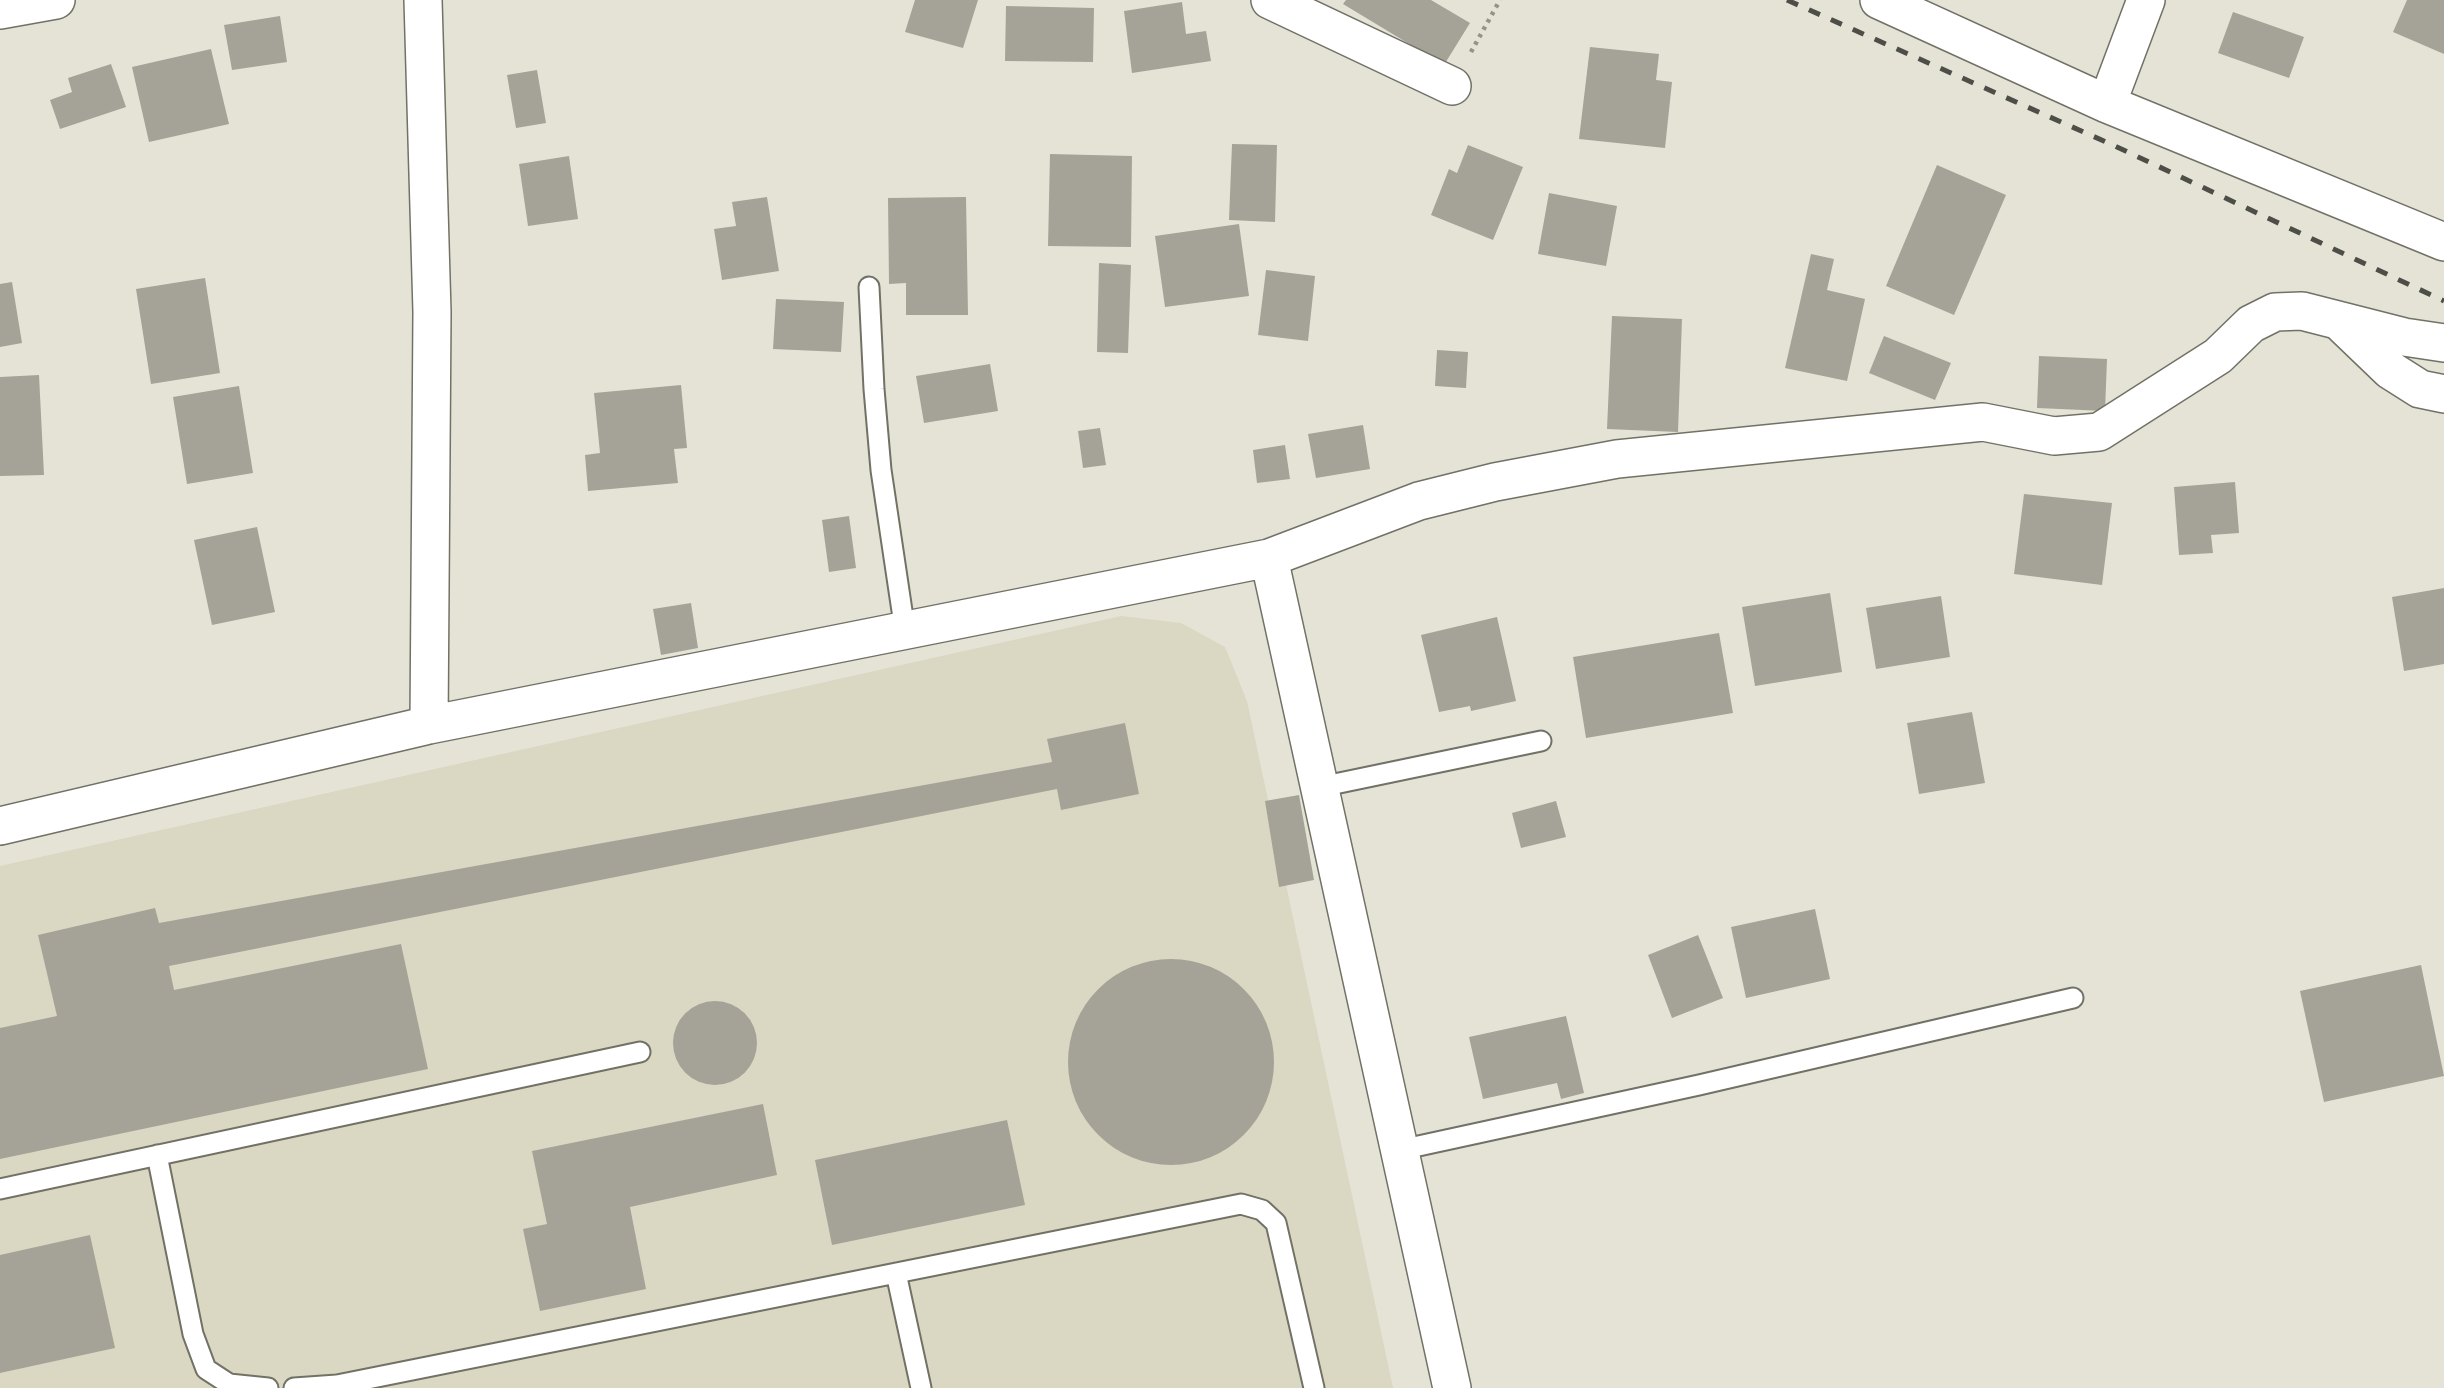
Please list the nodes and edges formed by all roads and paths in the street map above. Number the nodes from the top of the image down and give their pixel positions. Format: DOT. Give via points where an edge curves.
graph roads {
  1 [pos="423,0"];
  2 [pos="1270,0"];
  3 [pos="1500,0"];
  4 [pos="1879,0"];
  5 [pos="2146,0"];
  6 [pos="50,1"];
  7 [pos="0,10"];
  8 [pos="1452,86"];
  9 [pos="2107,104"];
  10 [pos="2444,242"];
  11 [pos="869,287"];
  12 [pos="2336,319"];
  13 [pos="2444,343"];
  14 [pos="2444,394"];
  15 [pos="1269,558"];
  16 [pos="905,631"];
  17 [pos="429,725"];
  18 [pos="1541,741"];
  19 [pos="1320,787"];
  20 [pos="0,826"];
  21 [pos="2073,998"];
  22 [pos="640,1052"];
  23 [pos="1400,1150"];
  24 [pos="157,1155"];
  25 [pos="0,1189"];
  26 [pos="896,1273"];
  27 [pos="268,1388"];
  28 [pos="294,1388"];
  29 [pos="921,1388"];
  30 [pos="1314,1388"];
  31 [pos="1452,1388"];
  1 -- 17 [label="street" via="432,312"];
  2 -- 8 [label="street"];
  3 -- 8 [label="path"];
  4 -- 9 [label="street"];
  5 -- 9 [label="street"];
  6 -- 7 [label="street"];
  9 -- 10 [label="street"];
  11 -- 16 [label="lane" via="881,470"];
  12 -- 13 [label="street"];
  12 -- 14 [label="street" via="2390,370 2420,388"];
  12 -- 15 [label="street" via="2302,311 2275,312 2251,324 2218,356 2099,432 2054,436 1983,422 1617,459 1419,500"];
  15 -- 16 [label="street"];
  15 -- 19 [label="street"];
  16 -- 17 [label="street"];
  17 -- 20 [label="street"];
  18 -- 19 [label="lane"];
  19 -- 23 [label="street"];
  21 -- 23 [label="lane"];
  22 -- 24 [label="lane"];
  23 -- 31 [label="street"];
  24 -- 25 [label="lane"];
  24 -- 27 [label="lane" via="193,1334 206,1369 229,1384"];
  26 -- 28 [label="lane" via="337,1385"];
  26 -- 29 [label="lane"];
  26 -- 30 [label="lane" via="1241,1204 1262,1210 1276,1223"];
}
